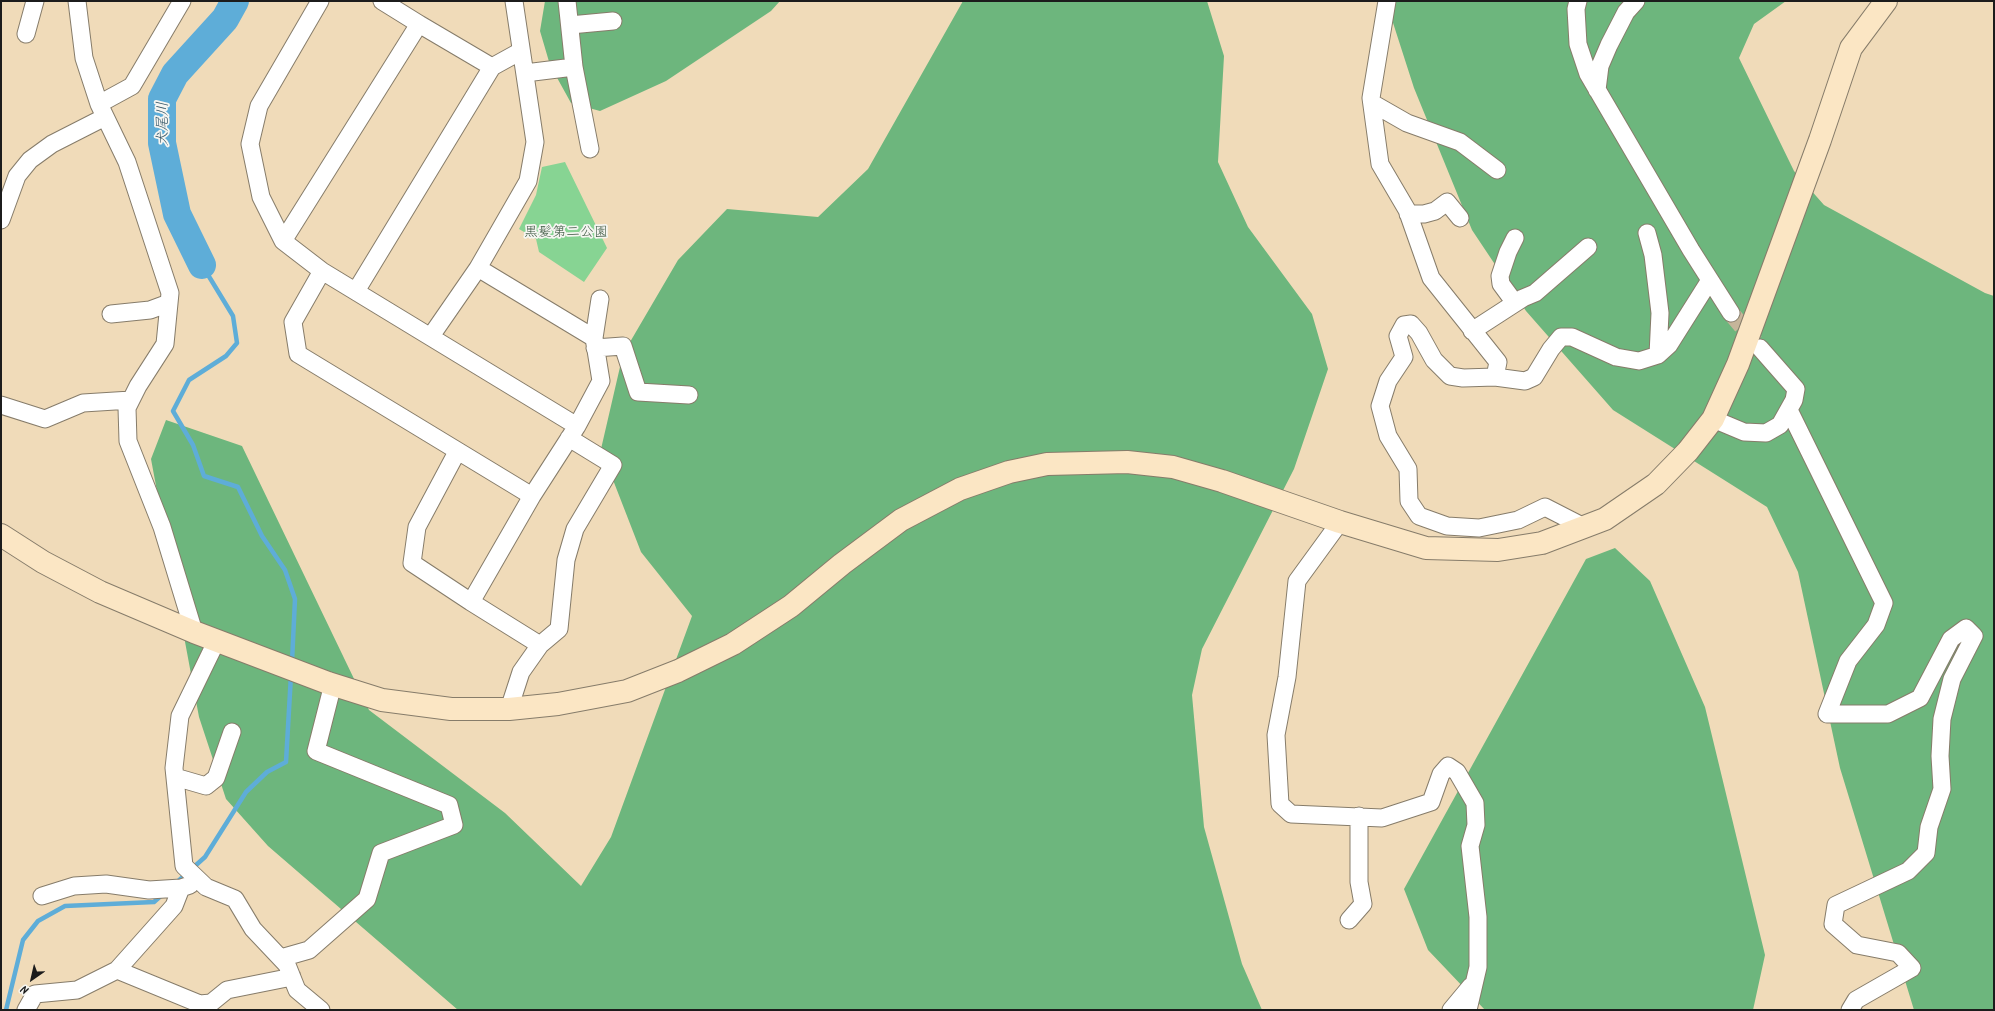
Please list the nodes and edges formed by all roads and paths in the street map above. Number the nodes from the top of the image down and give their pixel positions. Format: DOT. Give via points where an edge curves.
graph roads {
  1 [pos="35,1"];
  2 [pos="77,1"];
  3 [pos="182,1"];
  4 [pos="320,1"];
  5 [pos="382,1"];
  6 [pos="514,1"];
  7 [pos="567,1"];
  8 [pos="1387,1"];
  9 [pos="1578,1"];
  10 [pos="1636,1"];
  11 [pos="1886,1"];
  12 [pos="613,21"];
  13 [pos="419,24"];
  14 [pos="570,25"];
  15 [pos="26,34"];
  16 [pos="521,51"];
  17 [pos="492,67"];
  18 [pos="574,67"];
  19 [pos="525,73"];
  20 [pos="1597,90"];
  21 [pos="1372,103"];
  22 [pos="102,110"];
  23 [pos="590,148"];
  24 [pos="1496,170"];
  25 [pos="1408,214"];
  26 [pos="1460,218"];
  27 [pos="1,220"];
  28 [pos="1647,233"];
  29 [pos="1515,238"];
  30 [pos="283,241"];
  31 [pos="1588,247"];
  32 [pos="478,268"];
  33 [pos="322,271"];
  34 [pos="1710,280"];
  35 [pos="356,291"];
  36 [pos="600,299"];
  37 [pos="1515,303"];
  38 [pos="169,304"];
  39 [pos="1731,313"];
  40 [pos="111,314"];
  41 [pos="1472,330"];
  42 [pos="431,336"];
  43 [pos="594,343"];
  44 [pos="1760,348"];
  45 [pos="1658,355"];
  46 [pos="1496,377"];
  47 [pos="689,395"];
  48 [pos="131,400"];
  49 [pos="1,405"];
  50 [pos="1789,410"];
  51 [pos="1713,419"];
  52 [pos="573,432"];
  53 [pos="457,452"];
  54 [pos="532,496"];
  55 [pos="1340,522"];
  56 [pos="1584,527"];
  57 [pos="1,535"];
  58 [pos="471,602"];
  59 [pos="194,632"];
  60 [pos="217,640"];
  61 [pos="540,646"];
  62 [pos="330,684"];
  63 [pos="509,709"];
  64 [pos="232,732"];
  65 [pos="175,776"];
  66 [pos="1359,816"];
  67 [pos="199,880"];
  68 [pos="180,888"];
  69 [pos="42,896"];
  70 [pos="1349,920"];
  71 [pos="281,958"];
  72 [pos="117,970"];
  73 [pos="292,977"];
  74 [pos="1475,981"];
  75 [pos="26,1010"];
  76 [pos="321,1010"];
  77 [pos="1451,1010"];
  78 [pos="1468,1010"];
  79 [pos="1850,1010"];
  1 -- 15 [label="street"];
  2 -- 22 [label="street" via="84,58"];
  3 -- 22 [label="street" via="132,86"];
  4 -- 30 [label="street" via="259,106 250,144 261,197"];
  5 -- 13 [label="street"];
  6 -- 16 [label="street"];
  7 -- 14 [label="street"];
  8 -- 21 [label="street"];
  9 -- 20 [label="street" via="1578,44 1588,74"];
  10 -- 20 [label="street" via="1626,12 1606,52 1600,66"];
  11 -- 51 [label="street" via="1851,48 1738,364"];
  12 -- 14 [label="street"];
  13 -- 17 [label="street"];
  13 -- 30 [label="street"];
  14 -- 18 [label="street"];
  16 -- 17 [label="street"];
  16 -- 19 [label="street"];
  17 -- 35 [label="street"];
  18 -- 19 [label="street"];
  18 -- 23 [label="street"];
  19 -- 32 [label="street" via="536,142 528,181"];
  20 -- 34 [label="street"];
  21 -- 24 [label="street" via="1407,123 1460,142"];
  21 -- 25 [label="street" via="1380,164"];
  22 -- 27 [label="street" via="30,160 17,176"];
  22 -- 38 [label="street" via="127,162 170,293"];
  25 -- 26 [label="street" via="1436,211 1447,202"];
  25 -- 41 [label="street" via="1431,278"];
  28 -- 45 [label="street" via="1653,255 1660,313"];
  29 -- 37 [label="street" via="1500,276 1501,284"];
  30 -- 33 [label="street"];
  31 -- 37 [label="street" via="1535,293"];
  32 -- 42 [label="street"];
  32 -- 43 [label="street"];
  33 -- 35 [label="street"];
  33 -- 53 [label="street" via="293,322 298,354"];
  34 -- 39 [label="street"];
  34 -- 45 [label="street" via="1669,345"];
  35 -- 42 [label="street"];
  36 -- 43 [label="street"];
  37 -- 41 [label="street"];
  38 -- 40 [label="street" via="150,310"];
  38 -- 48 [label="street" via="164,344"];
  41 -- 46 [label="street" via="1498,362"];
  42 -- 52 [label="street"];
  43 -- 47 [label="street" via="623,346 638,392"];
  43 -- 52 [label="street" via="601,381"];
  44 -- 50 [label="street" via="1796,388"];
  45 -- 46 [label="street" via="1639,361 1616,357 1572,337 1561,338 1534,377 1525,381"];
  46 -- 56 [label="street" via="1450,376 1434,360 1411,324 1404,325 1398,336 1404,357 1388,381 1380,406 1388,436 1408,469 1409,501 1419,516 1447,526 1479,528 1495,525 1518,520 1545,507"];
  48 -- 49 [label="street" via="83,403 45,419"];
  48 -- 59 [label="street" via="127,408 128,441 162,527"];
  50 -- 51 [label="street" via="1780,425 1766,433 1744,432"];
  50 -- 79 [label="street" via="1884,603 1876,625 1848,661 1827,714 1888,714 1920,698 1951,639 1966,628 1974,636 1952,680 1942,719 1942,789 1930,828 1926,853 1908,871 1836,905 1833,924 1857,945 1898,953 1912,968 1856,1000"];
  51 -- 56 [label="street" via="1688,451 1656,484 1605,519"];
  52 -- 54 [label="street"];
  52 -- 61 [label="street" via="613,465 575,529 566,560 559,629"];
  53 -- 54 [label="street"];
  53 -- 58 [label="street" via="417,527 412,563"];
  54 -- 58 [label="street"];
  55 -- 56 [label="street" via="1426,548 1498,550 1542,543"];
  55 -- 63 [label="street" via="1222,481 1173,467 1127,462 1088,462 1047,464 1009,472 960,489 901,520 790,606 734,644 678,671 627,691 558,704"];
  55 -- 66 [label="street" via="1297,581 1287,677 1276,735 1280,804 1291,814"];
  57 -- 59 [label="street" via="43,562 100,592"];
  58 -- 61 [label="street"];
  59 -- 60 [label="street"];
  60 -- 62 [label="street"];
  60 -- 65 [label="street" via="180,716"];
  61 -- 63 [label="street" via="521,672"];
  62 -- 63 [label="street" via="382,700 451,710"];
  62 -- 71 [label="street" via="316,752 449,805 454,825 381,853 367,899 309,950"];
  64 -- 65 [label="street" via="216,778 206,786"];
  65 -- 67 [label="street" via="184,866"];
  66 -- 70 [label="street" via="1359,882 1363,904"];
  66 -- 74 [label="street" via="1382,818 1431,802 1441,774 1448,766 1457,772 1475,803 1476,825 1470,846 1478,916 1478,967"];
  67 -- 68 [label="street"];
  67 -- 71 [label="street" via="206,887 235,899 254,929"];
  68 -- 69 [label="street" via="155,889 106,884 74,886"];
  68 -- 72 [label="street" via="174,906"];
  71 -- 73 [label="street"];
  72 -- 73 [label="street" via="200,1004 211,1003 227,990"];
  72 -- 75 [label="street" via="77,990 35,994"];
  73 -- 76 [label="street" via="297,990"];
  74 -- 77 [label="street"];
  74 -- 78 [label="street"];
}
